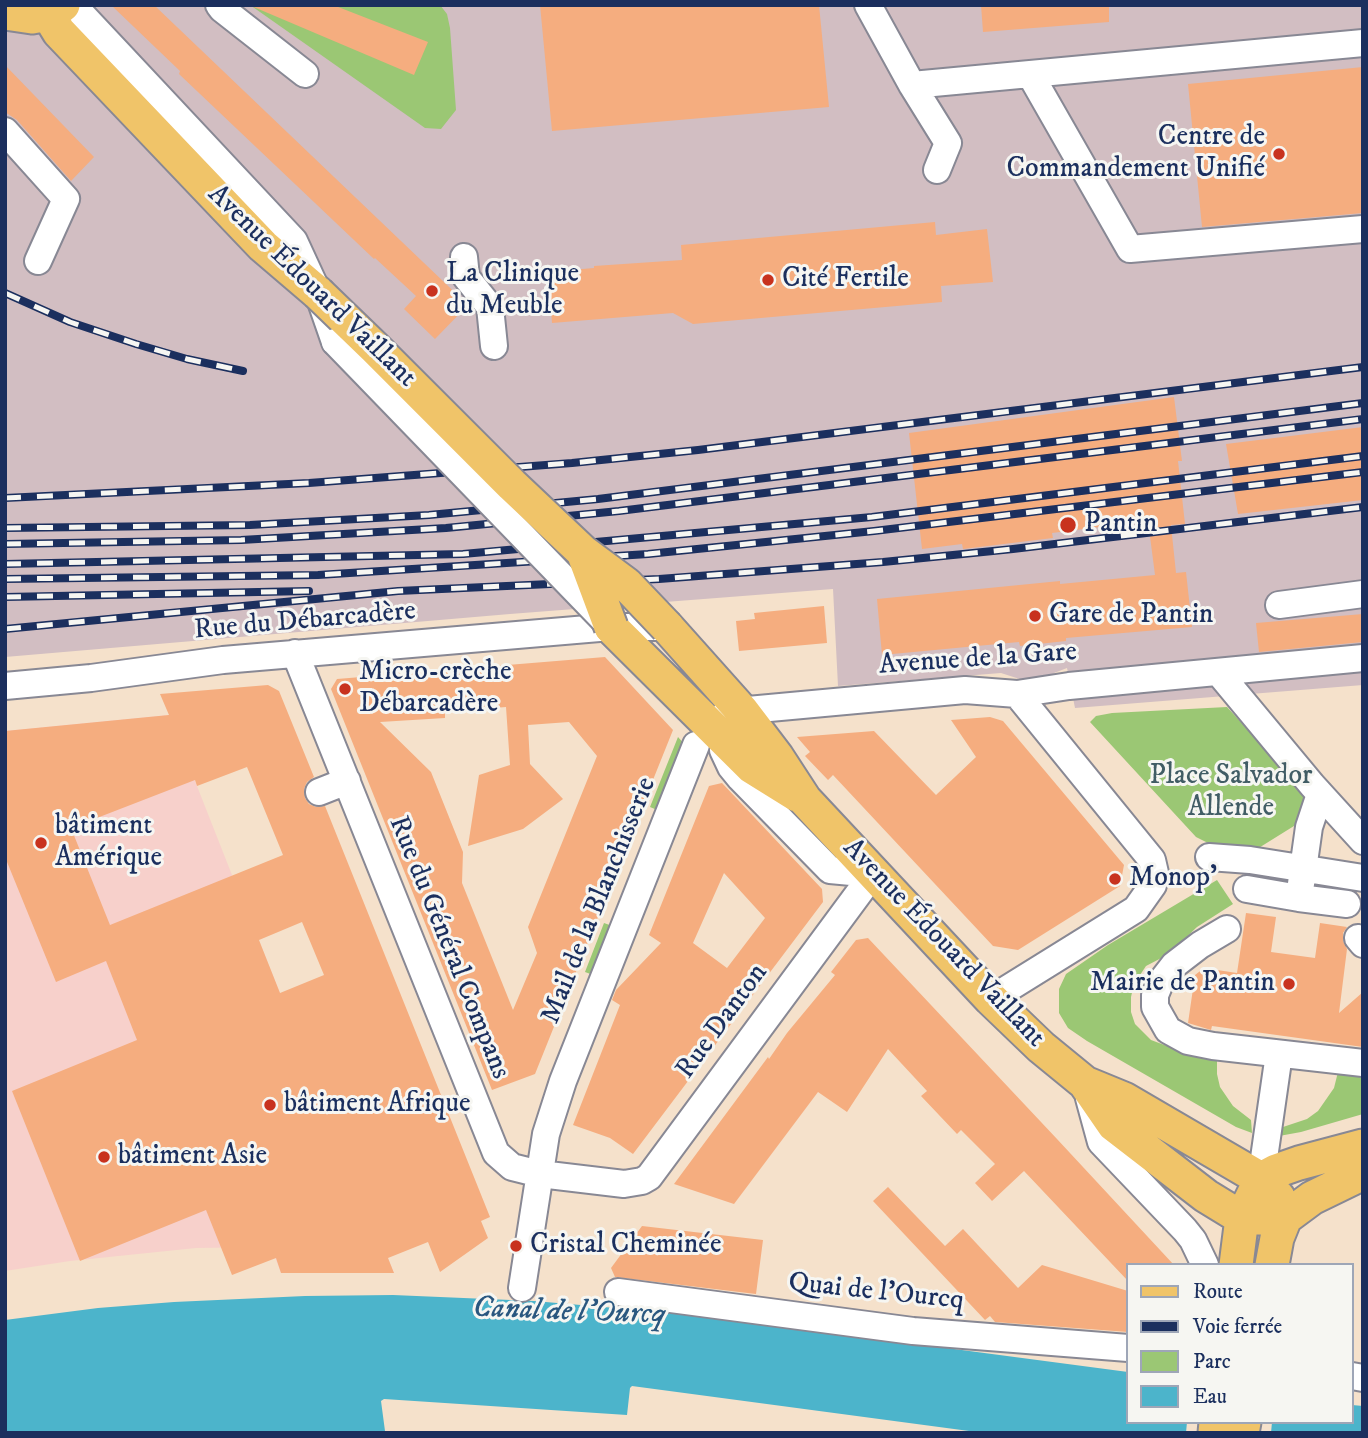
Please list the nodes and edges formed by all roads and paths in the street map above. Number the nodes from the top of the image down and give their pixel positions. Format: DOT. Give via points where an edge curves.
graph roads {
  1 [pos="219,5"];
  2 [pos="868,5"];
  3 [pos="61,8"];
  4 [pos="5,13"];
  5 [pos="1363,43"];
  6 [pos="1030,74"];
  7 [pos="305,75"];
  8 [pos="912,85"];
  9 [pos="5,131"];
  10 [pos="936,170"];
  11 [pos="1363,229"];
  12 [pos="464,257"];
  13 [pos="38,261"];
  14 [pos="318,293"];
  15 [pos="494,346"];
  16 [pos="583,552"];
  17 [pos="1363,594"];
  18 [pos="1279,605"];
  19 [pos="611,627"];
  20 [pos="667,627"];
  21 [pos="295,653"];
  22 [pos="1363,658"];
  23 [pos="1219,673"];
  24 [pos="5,687"];
  25 [pos="1017,694"];
  26 [pos="742,711"];
  27 [pos="703,730"];
  28 [pos="347,781"];
  29 [pos="319,792"];
  30 [pos="1320,794"];
  31 [pos="805,800"];
  32 [pos="1363,841"];
  33 [pos="1209,857"];
  34 [pos="1304,869"];
  35 [pos="873,874"];
  36 [pos="1363,878"];
  37 [pos="1247,889"];
  38 [pos="1299,898"];
  39 [pos="1347,904"];
  40 [pos="1227,929"];
  41 [pos="991,999"];
  42 [pos="1279,1054"];
  43 [pos="1363,1063"];
  44 [pos="1085,1083"];
  45 [pos="1363,1146"];
  46 [pos="1363,1173"];
  47 [pos="540,1174"];
  48 [pos="1261,1179"];
  49 [pos="611,1183"];
  50 [pos="1285,1217"];
  51 [pos="1242,1219"];
  52 [pos="1204,1263"];
  53 [pos="1236,1263"];
  54 [pos="1272,1263"];
  55 [pos="522,1288"];
  56 [pos="618,1292"];
  57 [pos="1126,1348"];
  1 -- 7 [label="street"];
  2 -- 8 [label="street"];
  3 -- 4 [label="main road" via="23,17"];
  3 -- 14 [label="main road, Avenue Édouard Vaillant" via="59,32 263,247"];
  5 -- 6 [label="street"];
  6 -- 8 [label="street"];
  6 -- 11 [label="street" via="1130,249"];
  8 -- 10 [label="street" via="948,143"];
  9 -- 13 [label="street" via="66,199"];
  12 -- 15 [label="street" via="466,277 490,307"];
  14 -- 16 [label="main road, Avenue Édouard Vaillant, bridge"];
  14 -- 19 [label="street, bridge" via="335,342"];
  16 -- 19 [label="main road, Avenue Édouard Vaillant, bridge"];
  16 -- 20 [label="main road, Avenue Édouard Vaillant, bridge" via="626,584"];
  17 -- 18 [label="street"];
  19 -- 20 [label="street, Rue du Débarcadère"];
  19 -- 21 [label="street, Rue du Débarcadère"];
  19 -- 27 [label="main road, Avenue Édouard Vaillant"];
  20 -- 26 [label="main road, Avenue Édouard Vaillant"];
  21 -- 24 [label="street, Rue du Débarcadère"];
  21 -- 28 [label="street, Rue du Général Compans"];
  22 -- 23 [label="street, Avenue de la Gare"];
  23 -- 25 [label="street, Avenue de la Gare"];
  23 -- 30 [label="street"];
  25 -- 26 [label="street, Avenue de la Gare" via="965,690"];
  25 -- 41 [label="street" via="1152,860 1155,873 1153,885 1136,909"];
  26 -- 27 [label="street, Avenue de la Gare"];
  26 -- 31 [label="main road, Avenue Édouard Vaillant"];
  27 -- 31 [label="main road, Avenue Édouard Vaillant"];
  27 -- 35 [label="street" via="731,767 830,870"];
  27 -- 47 [label="street, Mail de la Blanchisserie" via="563,1081 546,1134"];
  28 -- 29 [label="street"];
  28 -- 47 [label="street, Rue du Général Compans" via="496,1153 512,1167"];
  30 -- 32 [label="street"];
  30 -- 34 [label="street" via="1309,827"];
  31 -- 35 [label="main road, Avenue Édouard Vaillant"];
  33 -- 34 [label="street"];
  34 -- 36 [label="street"];
  34 -- 38 [label="street"];
  35 -- 41 [label="main road, Avenue Édouard Vaillant"];
  35 -- 49 [label="street, Rue Danton" via="655,1169 633,1184"];
  37 -- 38 [label="street"];
  38 -- 39 [label="street"];
  40 -- 42 [label="street" via="1165,974 1155,1007 1168,1030 1188,1041"];
  41 -- 44 [label="main road, Avenue Édouard Vaillant"];
  42 -- 43 [label="street"];
  42 -- 48 [label="street"];
  44 -- 48 [label="main road, Avenue Édouard Vaillant" via="1124,1099"];
  44 -- 51 [label="main road, Avenue Édouard Vaillant" via="1114,1125"];
  44 -- 52 [label="street" via="1101,1142 1185,1230"];
  45 -- 48 [label="main road" via="1299,1163"];
  46 -- 50 [label="main road" via="1311,1198"];
  47 -- 49 [label="street, Rue du Général Compans"];
  47 -- 55 [label="street, Mail de la Blanchisserie"];
  48 -- 50 [label="main road, Avenue Édouard Vaillant" via="1278,1197"];
  48 -- 51 [label="main road"];
  50 -- 51 [label="main road"];
  50 -- 54 [label="main road"];
  51 -- 53 [label="main road"];
  56 -- 57 [label="street, Quai de l'Ourcq" via="912,1331"];
}
